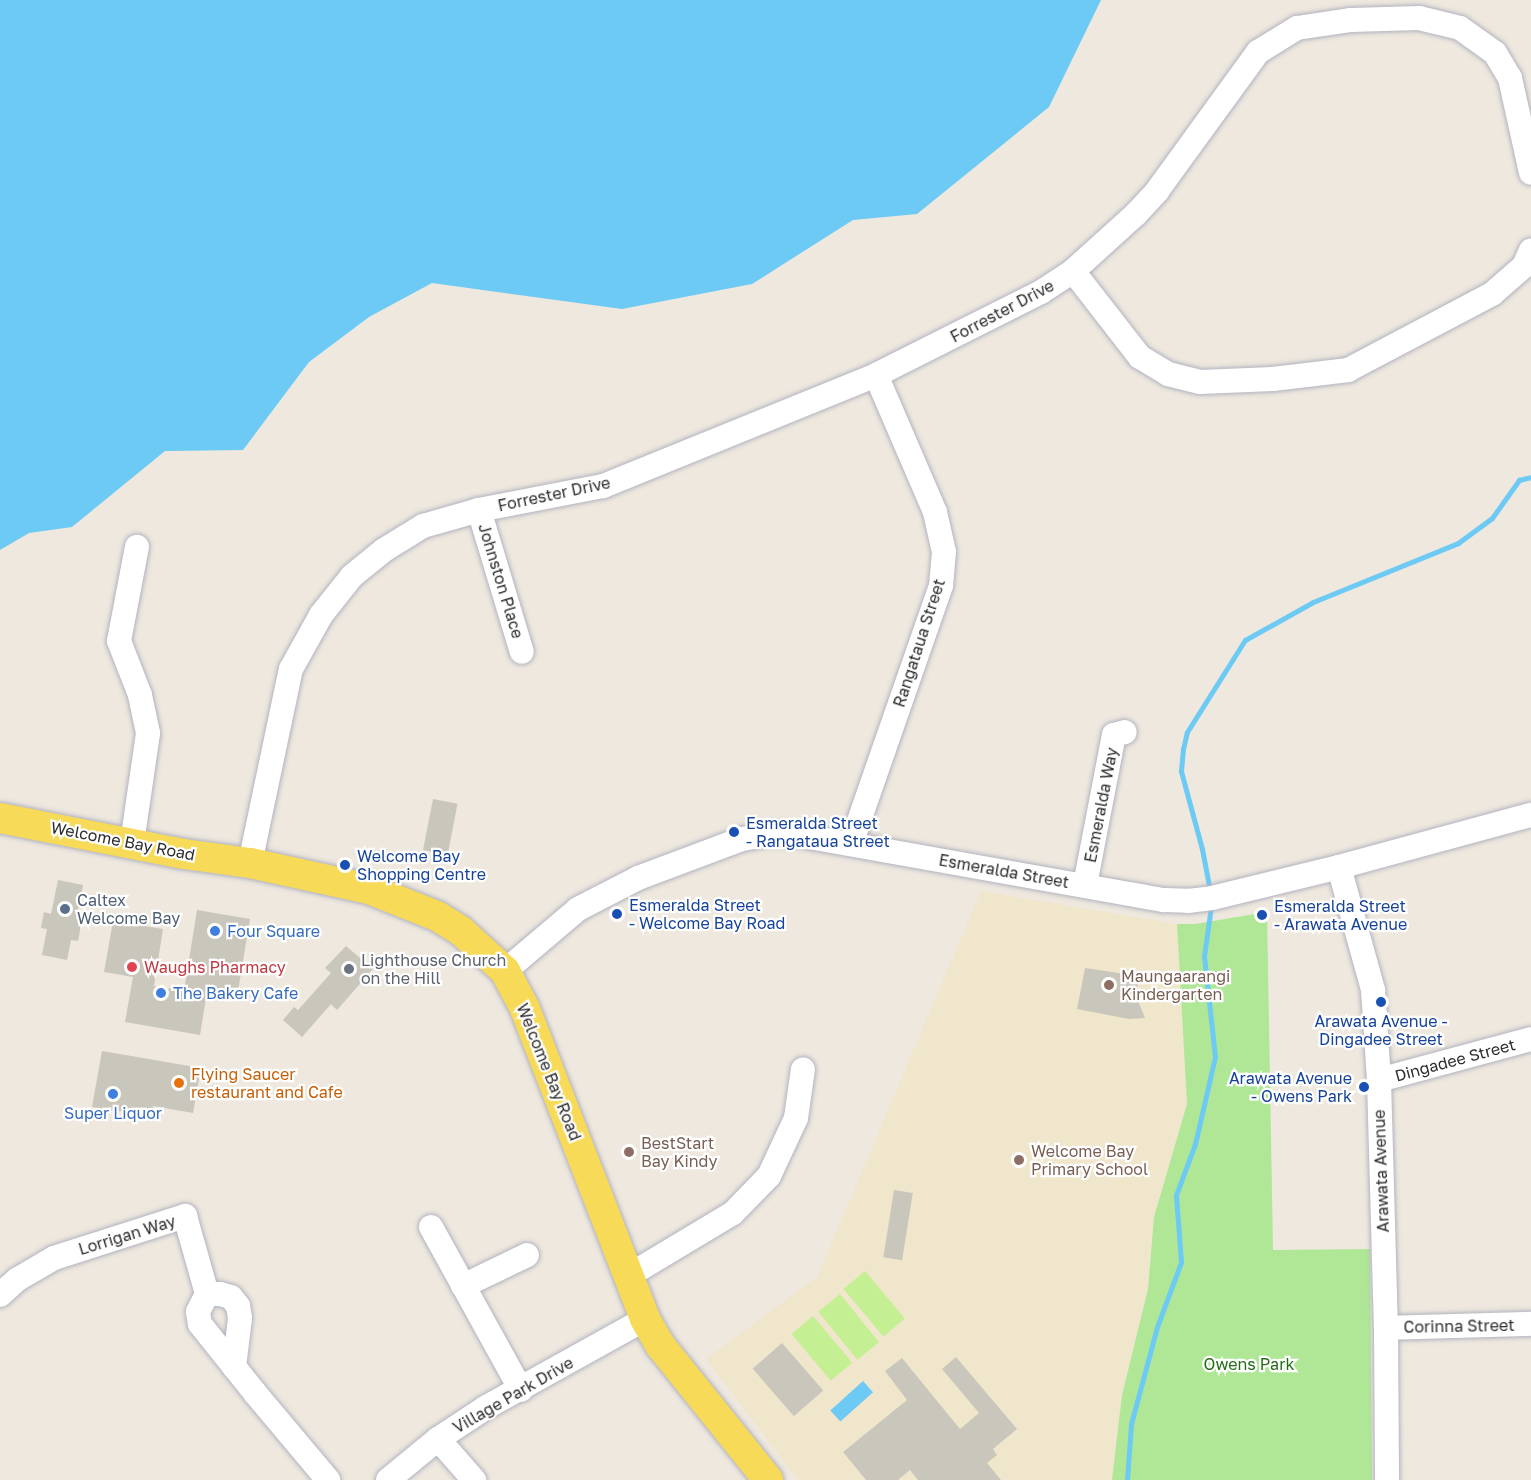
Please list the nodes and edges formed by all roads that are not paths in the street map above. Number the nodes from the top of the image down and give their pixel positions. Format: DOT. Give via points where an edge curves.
graph roads {
  1 [pos="1531,173"];
  2 [pos="1531,250"];
  3 [pos="1073,271"];
  4 [pos="876,375"];
  5 [pos="479,510"];
  6 [pos="137,547"];
  7 [pos="522,652"];
  8 [pos="1125,732"];
  9 [pos="1531,815"];
  10 [pos="0,818"];
  11 [pos="132,843"];
  12 [pos="851,844"];
  13 [pos="250,862"];
  14 [pos="1339,867"];
  15 [pos="1084,885"];
  16 [pos="505,971"];
  17 [pos="1531,1039"];
  18 [pos="803,1069"];
  19 [pos="1379,1080"];
  20 [pos="431,1227"];
  21 [pos="527,1255"];
  22 [pos="628,1276"];
  23 [pos="463,1286"];
  24 [pos="207,1294"];
  25 [pos="0,1295"];
  26 [pos="645,1319"];
  27 [pos="1531,1324"];
  28 [pos="1386,1328"];
  29 [pos="234,1367"];
  30 [pos="521,1390"];
  31 [pos="438,1439"];
  32 [pos="328,1480"];
  33 [pos="388,1480"];
  34 [pos="474,1480"];
  35 [pos="768,1480"];
  36 [pos="1386,1480"];
  1 -- 3 [label="street, Forrester Drive" via="1510,78 1495,53 1460,28 1419,18 1351,20 1297,28 1258,52 1157,191"];
  2 -- 3 [label="street, Forrester Drive" via="1524,266 1492,294 1348,370 1273,379 1200,382 1168,374 1140,357"];
  3 -- 4 [label="street, Forrester Drive" via="1041,292"];
  4 -- 5 [label="street, Forrester Drive" via="603,486"];
  4 -- 12 [label="street, Rangataua Street" via="935,512 944,552 941,586"];
  5 -- 7 [label="street, Johnston Place"];
  5 -- 13 [label="street, Forrester Drive" via="423,526 384,549 352,576 315,624 291,669"];
  6 -- 11 [label="street" via="119,641 140,695 148,734"];
  8 -- 15 [label="street, Esmeralda Way" via="1114,735"];
  9 -- 14 [label="street, Esmeralda Street"];
  10 -- 11 [label="main road, Welcome Bay Road"];
  11 -- 13 [label="main road, Welcome Bay Road"];
  12 -- 15 [label="street, Esmeralda Street"];
  12 -- 16 [label="street, Esmeralda Street" via="770,834 692,856 578,909"];
  13 -- 16 [label="main road, Welcome Bay Road" via="401,899 437,916"];
  14 -- 15 [label="street, Esmeralda Street" via="1188,901"];
  14 -- 19 [label="street, Arawata Avenue" via="1373,990"];
  16 -- 22 [label="main road, Welcome Bay Road" via="525,1009"];
  17 -- 19 [label="street, Dingadee Street"];
  18 -- 22 [label="street" via="796,1118 770,1176 733,1213"];
  19 -- 28 [label="street, Arawata Avenue"];
  20 -- 23 [label="street"];
  21 -- 23 [label="street"];
  22 -- 26 [label="main road, Welcome Bay Road"];
  23 -- 30 [label="street"];
  24 -- 25 [label="street, Lorrigan Way" via="185,1216 54,1258 18,1279"];
  24 -- 29 [label="street" via="198,1312 200,1324"];
  24 -- 29 [label="street" via="231,1297 238,1306"];
  26 -- 30 [label="street, Village Park Drive"];
  26 -- 35 [label="main road, Welcome Bay Road" via="660,1345"];
  27 -- 28 [label="street, Corinna Street"];
  28 -- 36 [label="street, Arawata Avenue"];
  29 -- 32 [label="street"];
  30 -- 31 [label="street, Village Park Drive"];
  31 -- 33 [label="street, Village Park Drive"];
  31 -- 34 [label="street"];
}
